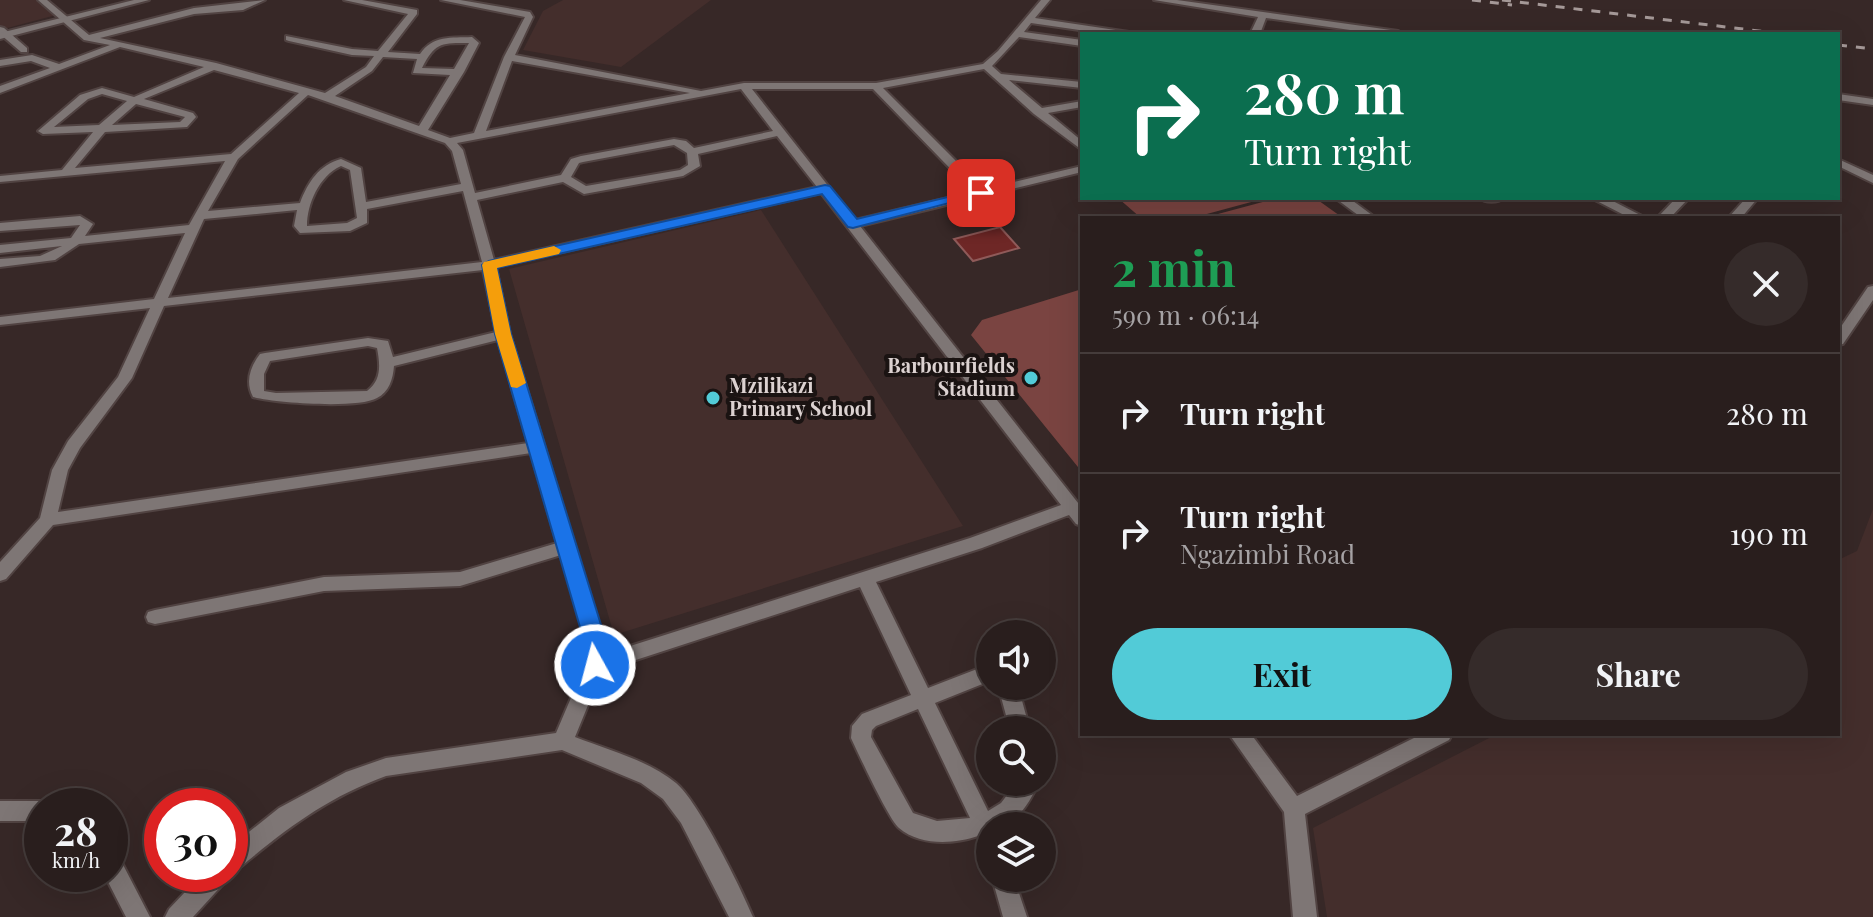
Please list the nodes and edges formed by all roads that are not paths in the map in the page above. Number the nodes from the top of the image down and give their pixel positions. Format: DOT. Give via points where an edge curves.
graph roads {
  1 [pos="42,0"];
  2 [pos="123,0"];
  3 [pos="145,0"];
  4 [pos="261,0"];
  5 [pos="348,0"];
  6 [pos="445,0"];
  7 [pos="1046,0"];
  8 [pos="1158,0"];
  9 [pos="1263,15"];
  10 [pos="61,18"];
  11 [pos="1029,20"];
  12 [pos="1112,32"];
  13 [pos="1256,32"];
  14 [pos="1371,32"];
  15 [pos="1,33"];
  16 [pos="1017,34"];
  17 [pos="87,38"];
  18 [pos="289,38"];
  19 [pos="1080,43"];
  20 [pos="117,46"];
  21 [pos="24,50"];
  22 [pos="382,56"];
  23 [pos="423,57"];
  24 [pos="509,57"];
  25 [pos="0,63"];
  26 [pos="216,66"];
  27 [pos="986,66"];
  28 [pos="57,67"];
  29 [pos="459,72"];
  30 [pos="996,76"];
  31 [pos="1080,85"];
  32 [pos="744,86"];
  33 [pos="876,86"];
  34 [pos="0,90"];
  35 [pos="307,91"];
  36 [pos="705,93"];
  37 [pos="327,97"];
  38 [pos="1840,97"];
  39 [pos="134,100"];
  40 [pos="1873,102"];
  41 [pos="1080,104"];
  42 [pos="1038,112"];
  43 [pos="100,130"];
  44 [pos="422,130"];
  45 [pos="782,132"];
  46 [pos="478,137"];
  47 [pos="449,141"];
  48 [pos="1080,145"];
  49 [pos="692,152"];
  50 [pos="234,157"];
  51 [pos="1840,163"];
  52 [pos="1080,169"];
  53 [pos="65,174"];
  54 [pos="565,178"];
  55 [pos="0,179"];
  56 [pos="1873,180"];
  57 [pos="825,189"];
  58 [pos="468,193"];
  59 [pos="981,193"];
  60 [pos="1344,200"];
  61 [pos="1601,200"];
  62 [pos="1681,200"];
  63 [pos="1750,200"];
  64 [pos="303,206"];
  65 [pos="363,206"];
  66 [pos="1367,216"];
  67 [pos="1636,216"];
  68 [pos="1665,216"];
  69 [pos="1736,216"];
  70 [pos="196,222"];
  71 [pos="853,224"];
  72 [pos="0,227"];
  73 [pos="78,240"];
  74 [pos="0,249"];
  75 [pos="0,263"];
  76 [pos="489,265"];
  77 [pos="1873,290"];
  78 [pos="157,303"];
  79 [pos="0,321"];
  80 [pos="1841,331"];
  81 [pos="503,334"];
  82 [pos="388,363"];
  83 [pos="536,447"];
  84 [pos="1077,514"];
  85 [pos="48,520"];
  86 [pos="566,547"];
  87 [pos="0,574"];
  88 [pos="865,579"];
  89 [pos="155,617"];
  90 [pos="595,665"];
  91 [pos="976,677"];
  92 [pos="925,697"];
  93 [pos="1240,736"];
  94 [pos="1438,736"];
  95 [pos="563,741"];
  96 [pos="1024,796"];
  97 [pos="1294,809"];
  98 [pos="0,811"];
  99 [pos="24,811"];
  100 [pos="979,812"];
  101 [pos="1009,812"];
  102 [pos="976,831"];
  103 [pos="248,846"];
  104 [pos="125,892"];
  105 [pos="200,892"];
  106 [pos="1007,892"];
  107 [pos="138,917"];
  108 [pos="177,917"];
  109 [pos="741,917"];
  110 [pos="1015,917"];
  111 [pos="1305,917"];
  1 -- 10 [label="street"];
  2 -- 10 [label="street"];
  3 -- 10 [label="street"];
  4 -- 17 [label="street"];
  5 -- 22 [label="street" via="414,12"];
  6 -- 24 [label="street" via="527,14"];
  7 -- 11 [label="street"];
  8 -- 9 [label="street"];
  9 -- 13 [label="street"];
  9 -- 14 [label="street"];
  10 -- 15 [label="street"];
  10 -- 17 [label="street"];
  11 -- 12 [label="street"];
  11 -- 16 [label="street"];
  15 -- 21 [label="street"];
  16 -- 19 [label="street"];
  16 -- 27 [label="street"];
  17 -- 20 [label="street"];
  18 -- 22 [label="street"];
  20 -- 26 [label="street"];
  20 -- 28 [label="street"];
  22 -- 23 [label="street"];
  22 -- 37 [label="street"];
  23 -- 29 [label="street" via="418,73"];
  23 -- 29 [label="street" via="437,41 472,40"];
  24 -- 36 [label="street"];
  24 -- 46 [label="street"];
  25 -- 28 [label="street" via="32,58"];
  26 -- 35 [label="street"];
  26 -- 39 [label="street"];
  27 -- 30 [label="street"];
  27 -- 33 [label="street"];
  28 -- 34 [label="street"];
  29 -- 44 [label="street"];
  30 -- 31 [label="street"];
  30 -- 42 [label="street"];
  32 -- 33 [label="street"];
  32 -- 36 [label="street"];
  32 -- 45 [label="street"];
  33 -- 59 [label="street"];
  35 -- 37 [label="street"];
  35 -- 50 [label="street"];
  36 -- 46 [label="street"];
  37 -- 44 [label="street"];
  38 -- 40 [label="street"];
  39 -- 43 [label="street"];
  39 -- 43 [label="street" via="191,117 183,125"];
  39 -- 43 [label="street" via="94,92 43,128 47,133"];
  41 -- 42 [label="street"];
  42 -- 48 [label="street"];
  43 -- 53 [label="street"];
  44 -- 47 [label="street"];
  45 -- 49 [label="street"];
  45 -- 57 [label="street"];
  46 -- 47 [label="street"];
  47 -- 58 [label="street" via="457,150"];
  49 -- 54 [label="street" via="674,142 581,159"];
  49 -- 54 [label="street" via="694,166 683,173 584,190"];
  50 -- 53 [label="street"];
  50 -- 70 [label="street"];
  51 -- 56 [label="street"];
  52 -- 59 [label="street"];
  53 -- 55 [label="street"];
  54 -- 58 [label="street"];
  57 -- 71 [label="street"];
  57 -- 76 [label="street"];
  58 -- 65 [label="street"];
  58 -- 76 [label="street"];
  59 -- 71 [label="street"];
  60 -- 66 [label="street"];
  61 -- 67 [label="street"];
  62 -- 68 [label="street"];
  63 -- 69 [label="street"];
  64 -- 65 [label="street" via="304,230 350,227 363,220"];
  64 -- 65 [label="street" via="327,167 341,162 355,168"];
  64 -- 70 [label="street"];
  70 -- 73 [label="street"];
  70 -- 78 [label="street"];
  71 -- 84 [label="street"];
  72 -- 73 [label="street" via="86,221"];
  73 -- 74 [label="street"];
  73 -- 75 [label="street" via="56,258"];
  76 -- 78 [label="street"];
  76 -- 81 [label="street"];
  77 -- 80 [label="street"];
  78 -- 79 [label="street"];
  78 -- 85 [label="street" via="125,378 60,470"];
  81 -- 82 [label="street"];
  81 -- 83 [label="street"];
  82 -- 82 [label="street" via="383,344 377,342 272,354 259,363 256,389 264,397 364,398 383,387"];
  83 -- 85 [label="street"];
  83 -- 86 [label="street"];
  84 -- 88 [label="street"];
  85 -- 87 [label="street"];
  86 -- 89 [label="street" via="460,579 324,584"];
  86 -- 90 [label="street" via="595,641"];
  88 -- 90 [label="street"];
  88 -- 92 [label="street"];
  90 -- 95 [label="street"];
  91 -- 92 [label="street"];
  92 -- 100 [label="street"];
  92 -- 102 [label="street" via="869,720 861,738 913,827"];
  93 -- 97 [label="street"];
  94 -- 97 [label="street"];
  95 -- 103 [label="street" via="386,767 287,815"];
  95 -- 109 [label="street" via="648,776 671,792"];
  96 -- 101 [label="street"];
  97 -- 111 [label="street"];
  98 -- 99 [label="street"];
  104 -- 107 [label="street"];
  105 -- 108 [label="street"];
  106 -- 110 [label="street"];
}
